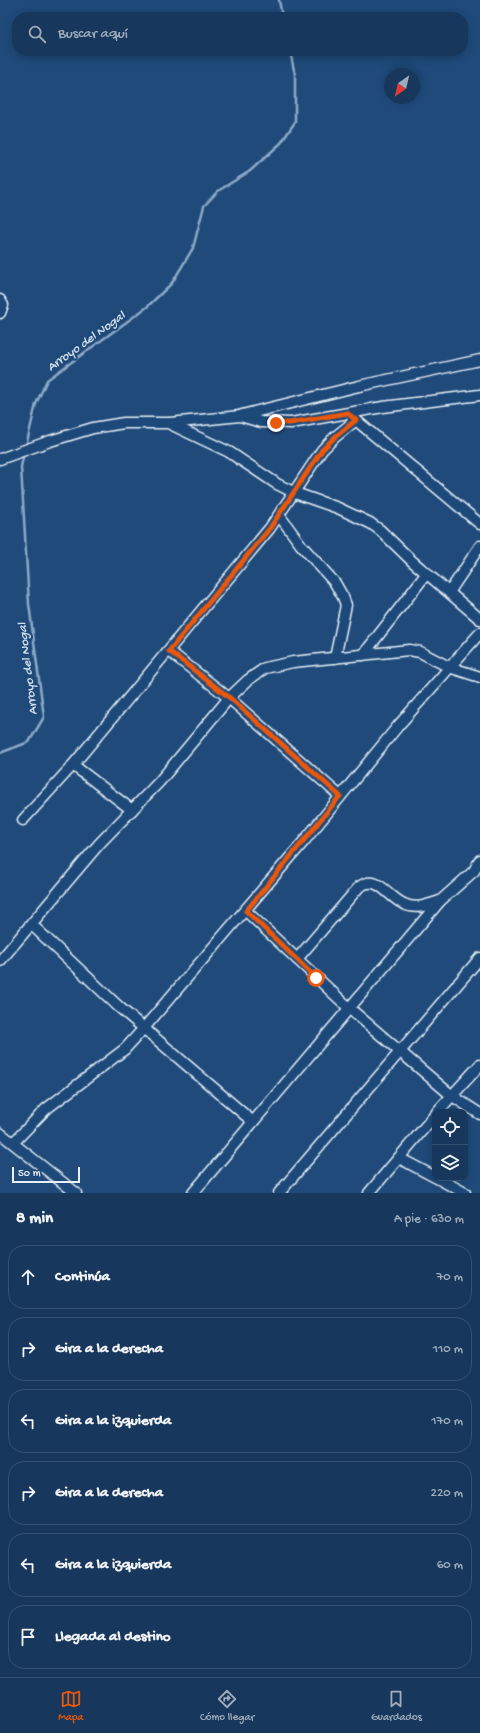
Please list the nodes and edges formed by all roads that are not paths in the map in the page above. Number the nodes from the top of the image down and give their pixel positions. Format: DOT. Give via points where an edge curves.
graph roads {
  1 [pos="0,300"];
  2 [pos="0,313"];
  3 [pos="480,360"];
  4 [pos="480,395"];
  5 [pos="347,413"];
  6 [pos="240,416"];
  7 [pos="356,420"];
  8 [pos="168,423"];
  9 [pos="0,459"];
  10 [pos="295,493"];
  11 [pos="279,515"];
  12 [pos="480,524"];
  13 [pos="480,546"];
  14 [pos="427,573"];
  15 [pos="450,592"];
  16 [pos="480,619"];
  17 [pos="480,633"];
  18 [pos="169,651"];
  19 [pos="363,655"];
  20 [pos="335,658"];
  21 [pos="449,667"];
  22 [pos="480,677"];
  23 [pos="230,698"];
  24 [pos="73,766"];
  25 [pos="340,796"];
  26 [pos="132,810"];
  27 [pos="23,820"];
  28 [pos="480,860"];
  29 [pos="474,870"];
  30 [pos="480,880"];
  31 [pos="440,901"];
  32 [pos="246,911"];
  33 [pos="32,925"];
  34 [pos="480,958"];
  35 [pos="297,959"];
  36 [pos="0,961"];
  37 [pos="348,1008"];
  38 [pos="144,1028"];
  39 [pos="401,1051"];
  40 [pos="480,1065"];
  41 [pos="451,1095"];
  42 [pos="439,1109"];
  43 [pos="480,1114"];
  44 [pos="432,1119"];
  45 [pos="252,1121"];
  46 [pos="0,1133"];
  47 [pos="14,1142"];
  48 [pos="399,1158"];
  49 [pos="432,1176"];
  50 [pos="442,1181"];
  51 [pos="76,1193"];
  52 [pos="193,1193"];
  53 [pos="279,1193"];
  54 [pos="369,1193"];
  55 [pos="464,1193"];
  1 -- 2 [label="street" via="3,304"];
  3 -- 6 [label="street" via="359,386"];
  4 -- 5 [label="street"];
  5 -- 6 [label="street" via="283,423 261,422"];
  5 -- 7 [label="street"];
  6 -- 8 [label="street"];
  7 -- 10 [label="street" via="322,450"];
  7 -- 12 [label="street"];
  8 -- 9 [label="street" via="124,422 93,428"];
  8 -- 10 [label="street" via="230,452 261,474"];
  10 -- 11 [label="street"];
  10 -- 14 [label="street" via="338,508 370,523"];
  11 -- 18 [label="street"];
  11 -- 20 [label="street" via="301,545 335,583 343,597 346,605"];
  13 -- 15 [label="street"];
  14 -- 15 [label="street"];
  14 -- 19 [label="street"];
  15 -- 16 [label="street"];
  17 -- 21 [label="street"];
  18 -- 23 [label="street"];
  18 -- 24 [label="street"];
  19 -- 20 [label="street"];
  19 -- 21 [label="street" via="414,650"];
  20 -- 23 [label="street" via="292,662 265,668"];
  21 -- 22 [label="street"];
  21 -- 25 [label="street"];
  23 -- 25 [label="street"];
  23 -- 26 [label="street"];
  24 -- 26 [label="street"];
  24 -- 27 [label="street"];
  25 -- 32 [label="street"];
  26 -- 33 [label="street" via="99,844"];
  28 -- 29 [label="street"];
  29 -- 30 [label="street"];
  29 -- 31 [label="street"];
  31 -- 35 [label="street" via="420,907 404,904 375,882 367,883 360,887"];
  31 -- 37 [label="street"];
  32 -- 35 [label="street"];
  32 -- 38 [label="street"];
  33 -- 36 [label="street"];
  33 -- 38 [label="street"];
  34 -- 39 [label="street"];
  35 -- 37 [label="street"];
  37 -- 39 [label="street"];
  37 -- 45 [label="street"];
  38 -- 45 [label="street"];
  38 -- 47 [label="street" via="124,1049 46,1109"];
  39 -- 41 [label="street"];
  39 -- 53 [label="street"];
  40 -- 41 [label="street"];
  41 -- 42 [label="street"];
  41 -- 43 [label="street"];
  44 -- 48 [label="street"];
  45 -- 52 [label="street"];
  46 -- 47 [label="street"];
  47 -- 51 [label="street"];
  48 -- 49 [label="street"];
  48 -- 54 [label="street"];
  50 -- 55 [label="street"];
}
